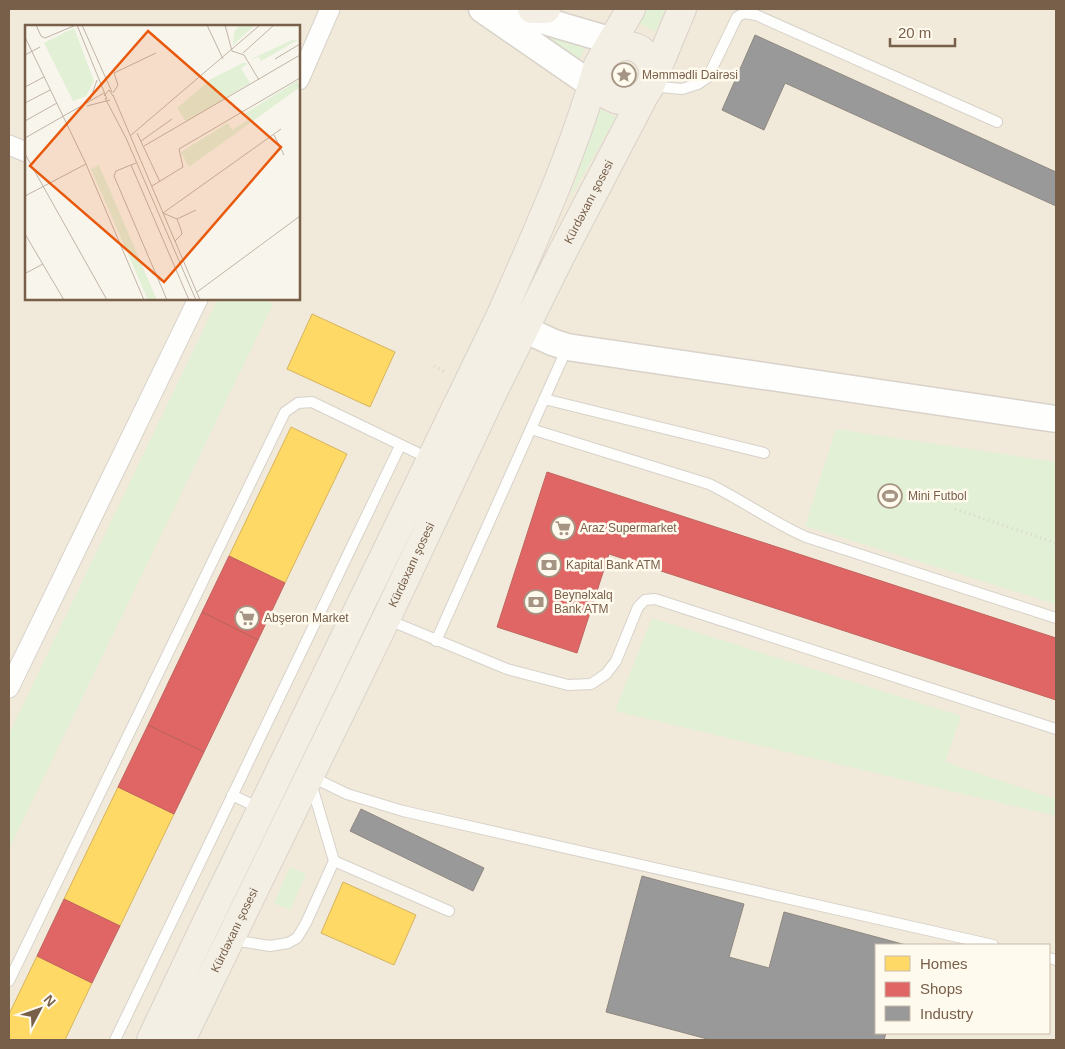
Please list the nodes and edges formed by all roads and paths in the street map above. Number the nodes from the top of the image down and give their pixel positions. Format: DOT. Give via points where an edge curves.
graph roads {
  1 [pos="330,9"];
  2 [pos="482,9"];
  3 [pos="504,9"];
  4 [pos="532,9"];
  5 [pos="546,9"];
  6 [pos="631,9"];
  7 [pos="682,9"];
  8 [pos="608,66"];
  9 [pos="300,78"];
  10 [pos="649,86"];
  11 [pos="997,122"];
  12 [pos="9,145"];
  13 [pos="25,152"];
  14 [pos="198,300"];
  15 [pos="500,317"];
  16 [pos="524,329"];
  17 [pos="567,347"];
  18 [pos="544,400"];
  19 [pos="1056,419"];
  20 [pos="531,429"];
  21 [pos="400,446"];
  22 [pos="764,453"];
  23 [pos="430,460"];
  24 [pos="955,509"];
  25 [pos="1056,543"];
  26 [pos="1056,618"];
  27 [pos="386,619"];
  28 [pos="436,640"];
  29 [pos="9,688"];
  30 [pos="1056,729"];
  31 [pos="309,775"];
  32 [pos="232,795"];
  33 [pos="262,810"];
  34 [pos="334,861"];
  35 [pos="450,910"];
  36 [pos="204,928"];
  37 [pos="229,940"];
  38 [pos="989,944"];
  39 [pos="9,981"];
  40 [pos="115,1040"];
  41 [pos="150,1040"];
  42 [pos="181,1040"];
  1 -- 9 [label="street"];
  2 -- 8 [label="street"];
  3 -- 8 [label="street"];
  4 -- 5 [label="main road"];
  6 -- 8 [label="main road"];
  7 -- 10 [label="main road, Kürdəxanı şosesi"];
  8 -- 10 [label="main road" via="618,101 640,97"];
  8 -- 10 [label="main road" via="642,51 653,71"];
  8 -- 15 [label="main road"];
  10 -- 11 [label="lane" via="682,89 708,77 737,17 744,13 756,15"];
  10 -- 16 [label="main road, Kürdəxanı şosesi"];
  12 -- 13 [label="street"];
  14 -- 29 [label="street"];
  15 -- 16 [label="main road"];
  15 -- 23 [label="main road"];
  16 -- 17 [label="street"];
  16 -- 27 [label="main road, Kürdəxanı şosesi"];
  17 -- 18 [label="lane"];
  17 -- 19 [label="street"];
  18 -- 20 [label="lane"];
  18 -- 22 [label="lane"];
  20 -- 26 [label="lane" via="709,484 806,537"];
  20 -- 28 [label="lane"];
  21 -- 23 [label="lane"];
  21 -- 32 [label="lane"];
  21 -- 39 [label="lane" via="312,402 298,403 285,412"];
  23 -- 33 [label="main road"];
  24 -- 25 [label="path"];
  27 -- 28 [label="lane"];
  27 -- 31 [label="main road, Kürdəxanı şosesi"];
  28 -- 30 [label="lane" via="507,669 568,685 592,684 616,661 638,607 645,600 656,599"];
  31 -- 34 [label="lane"];
  31 -- 37 [label="main road, Kürdəxanı şosesi"];
  31 -- 38 [label="lane" via="347,794 403,811"];
  32 -- 33 [label="lane"];
  32 -- 40 [label="lane"];
  33 -- 36 [label="main road"];
  34 -- 35 [label="lane"];
  34 -- 37 [label="lane" via="297,938 270,946"];
  36 -- 37 [label="main road"];
  36 -- 41 [label="main road"];
  37 -- 42 [label="main road, Kürdəxanı şosesi"];
}
